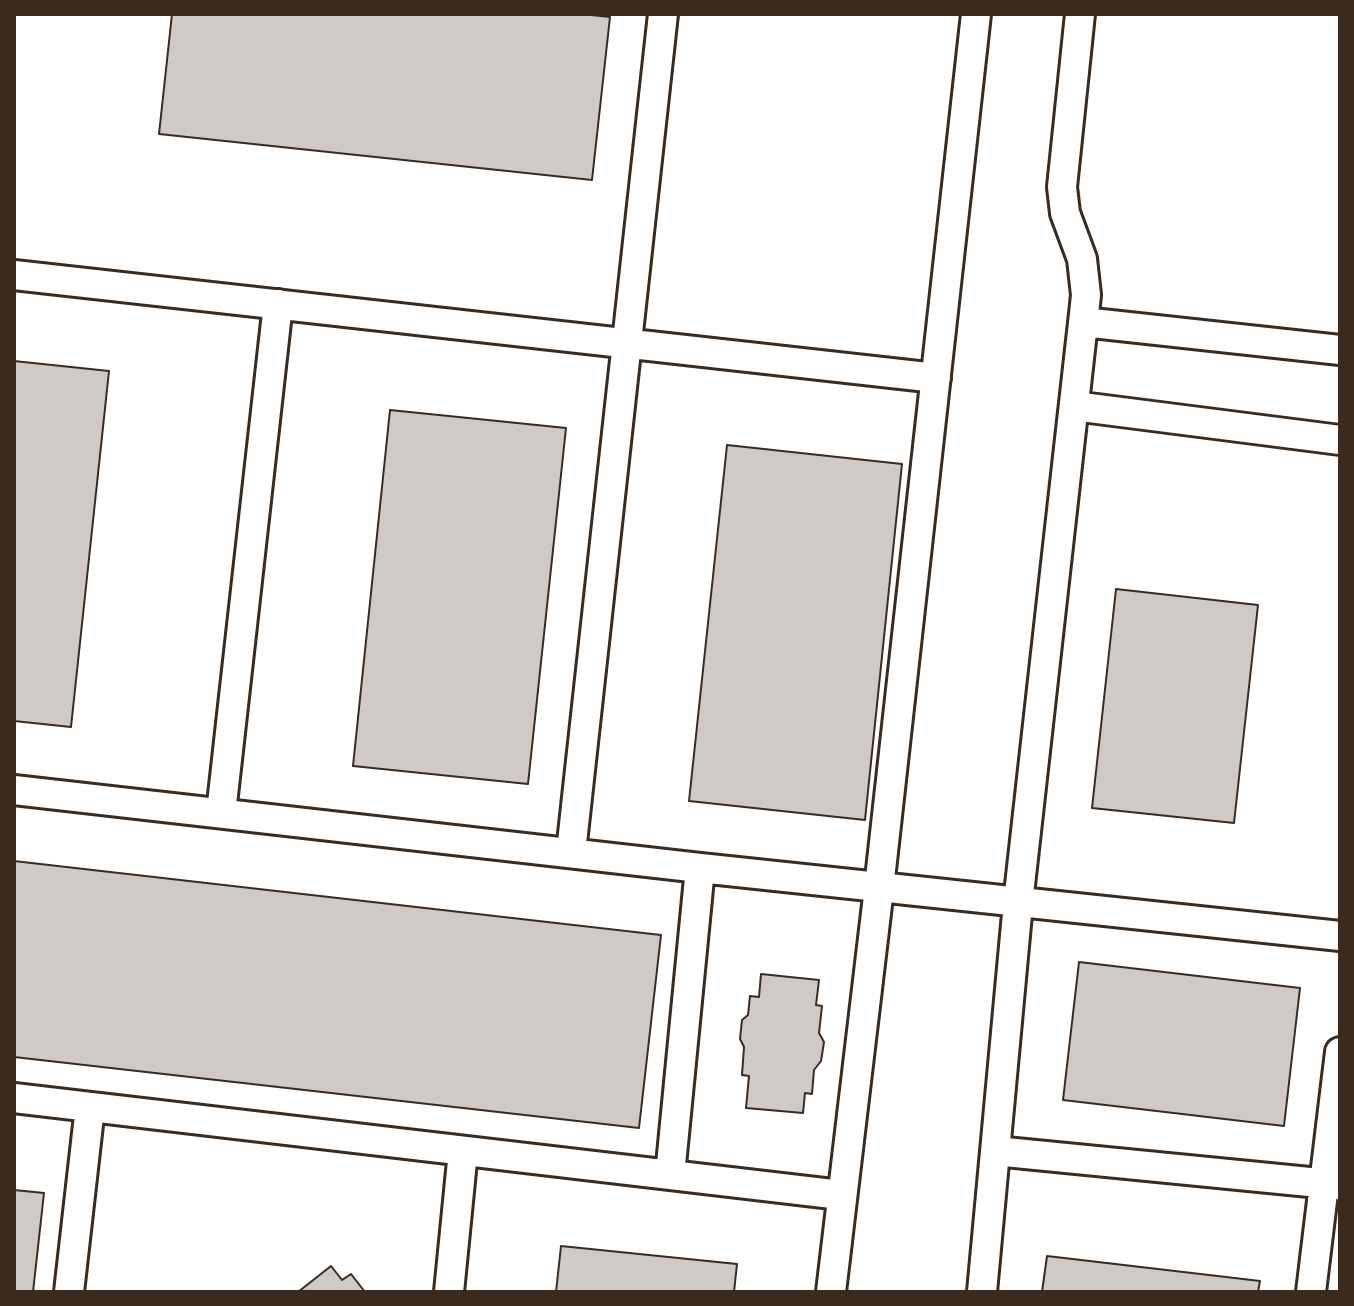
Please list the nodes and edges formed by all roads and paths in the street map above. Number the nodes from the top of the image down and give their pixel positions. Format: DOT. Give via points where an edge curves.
graph roads {
  1 [pos="663,14"];
  2 [pos="976,14"];
  3 [pos="1080,14"];
  4 [pos="14,275"];
  5 [pos="278,304"];
  6 [pos="1083,322"];
  7 [pos="625,343"];
  8 [pos="1340,350"];
  9 [pos="936,378"];
  10 [pos="1074,406"];
  11 [pos="1340,440"];
  12 [pos="14,790"];
  13 [pos="221,813"];
  14 [pos="571,852"];
  15 [pos="700,868"];
  16 [pos="879,888"];
  17 [pos="1018,903"];
  18 [pos="1340,936"];
  19 [pos="1340,1052"];
  20 [pos="14,1098"];
  21 [pos="90,1107"];
  22 [pos="463,1151"];
  23 [pos="995,1151"];
  24 [pos="670,1175"];
  25 [pos="1332,1184"];
  26 [pos="841,1195"];
  27 [pos="69,1292"];
  28 [pos="449,1292"];
  29 [pos="831,1292"];
  30 [pos="982,1292"];
  31 [pos="1311,1292"];
  1 -- 7 [label="lane"];
  2 -- 9 [label="lane"];
  3 -- 6 [label="lane" via="1062,187 1083,268"];
  4 -- 5 [label="lane"];
  5 -- 7 [label="lane"];
  5 -- 13 [label="lane"];
  6 -- 8 [label="lane"];
  6 -- 10 [label="lane"];
  7 -- 9 [label="lane"];
  7 -- 14 [label="lane"];
  9 -- 16 [label="lane"];
  10 -- 11 [label="lane"];
  10 -- 17 [label="lane"];
  12 -- 13 [label="lane"];
  13 -- 14 [label="lane"];
  14 -- 15 [label="lane"];
  15 -- 16 [label="lane"];
  15 -- 24 [label="lane"];
  16 -- 17 [label="lane"];
  16 -- 26 [label="lane"];
  17 -- 18 [label="lane"];
  17 -- 23 [label="lane"];
  19 -- 25 [label="lane"];
  20 -- 21 [label="lane"];
  21 -- 22 [label="lane"];
  21 -- 27 [label="lane"];
  22 -- 24 [label="lane"];
  22 -- 28 [label="lane"];
  23 -- 25 [label="lane"];
  23 -- 30 [label="lane"];
  24 -- 26 [label="lane"];
  25 -- 31 [label="lane"];
  26 -- 29 [label="lane"];
}
